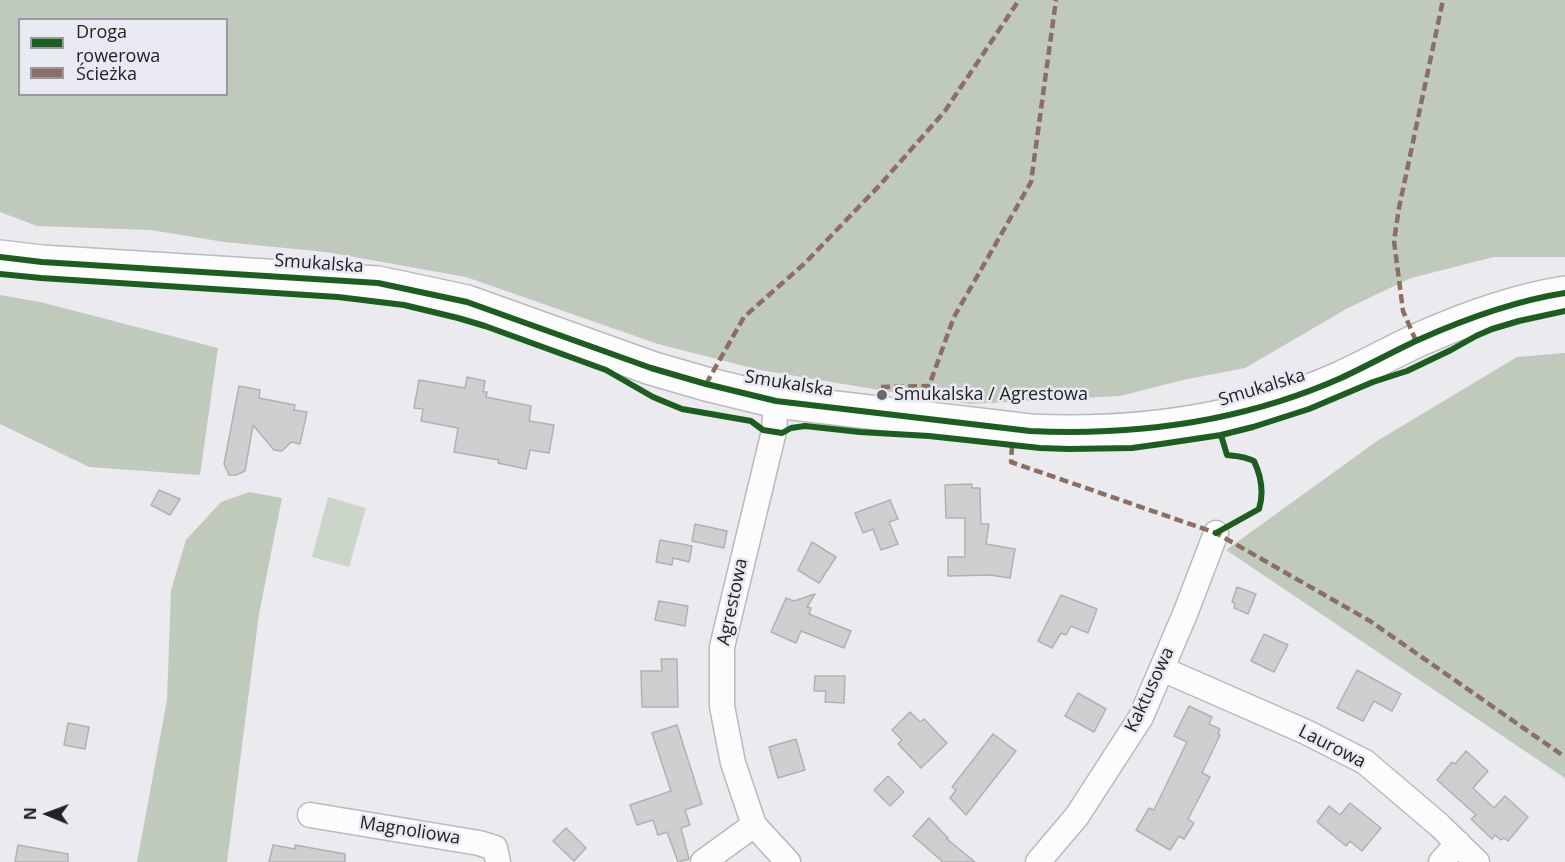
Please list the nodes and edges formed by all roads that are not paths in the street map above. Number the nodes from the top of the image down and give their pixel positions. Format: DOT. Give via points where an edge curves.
graph roads {
  1 [pos="0,257"];
  2 [pos="1565,293"];
  3 [pos="777,401"];
  4 [pos="1216,533"];
  5 [pos="1162,669"];
  6 [pos="310,815"];
  7 [pos="754,825"];
  8 [pos="1458,843"];
  9 [pos="498,862"];
  10 [pos="703,862"];
  11 [pos="788,862"];
  12 [pos="1038,862"];
  13 [pos="1441,862"];
  14 [pos="1477,862"];
  1 -- 3 [label="street, Smukalska" via="378,283 467,302 651,368"];
  2 -- 3 [label="street, Smukalska" via="1534,298 1474,317 1287,399 1224,417 1155,428 1095,433 1030,431"];
  3 -- 7 [label="street, Agrestowa" via="774,431 722,646 722,706 733,763"];
  4 -- 5 [label="street, Kaktusowa"];
  5 -- 8 [label="street, Laurowa" via="1365,762"];
  5 -- 12 [label="street, Kaktusowa" via="1141,717 1077,816"];
  6 -- 9 [label="street, Magnoliowa" via="479,843 495,848"];
  7 -- 10 [label="street"];
  7 -- 11 [label="street, Agrestowa"];
  8 -- 13 [label="street"];
  8 -- 14 [label="street, Laurowa"];
}
